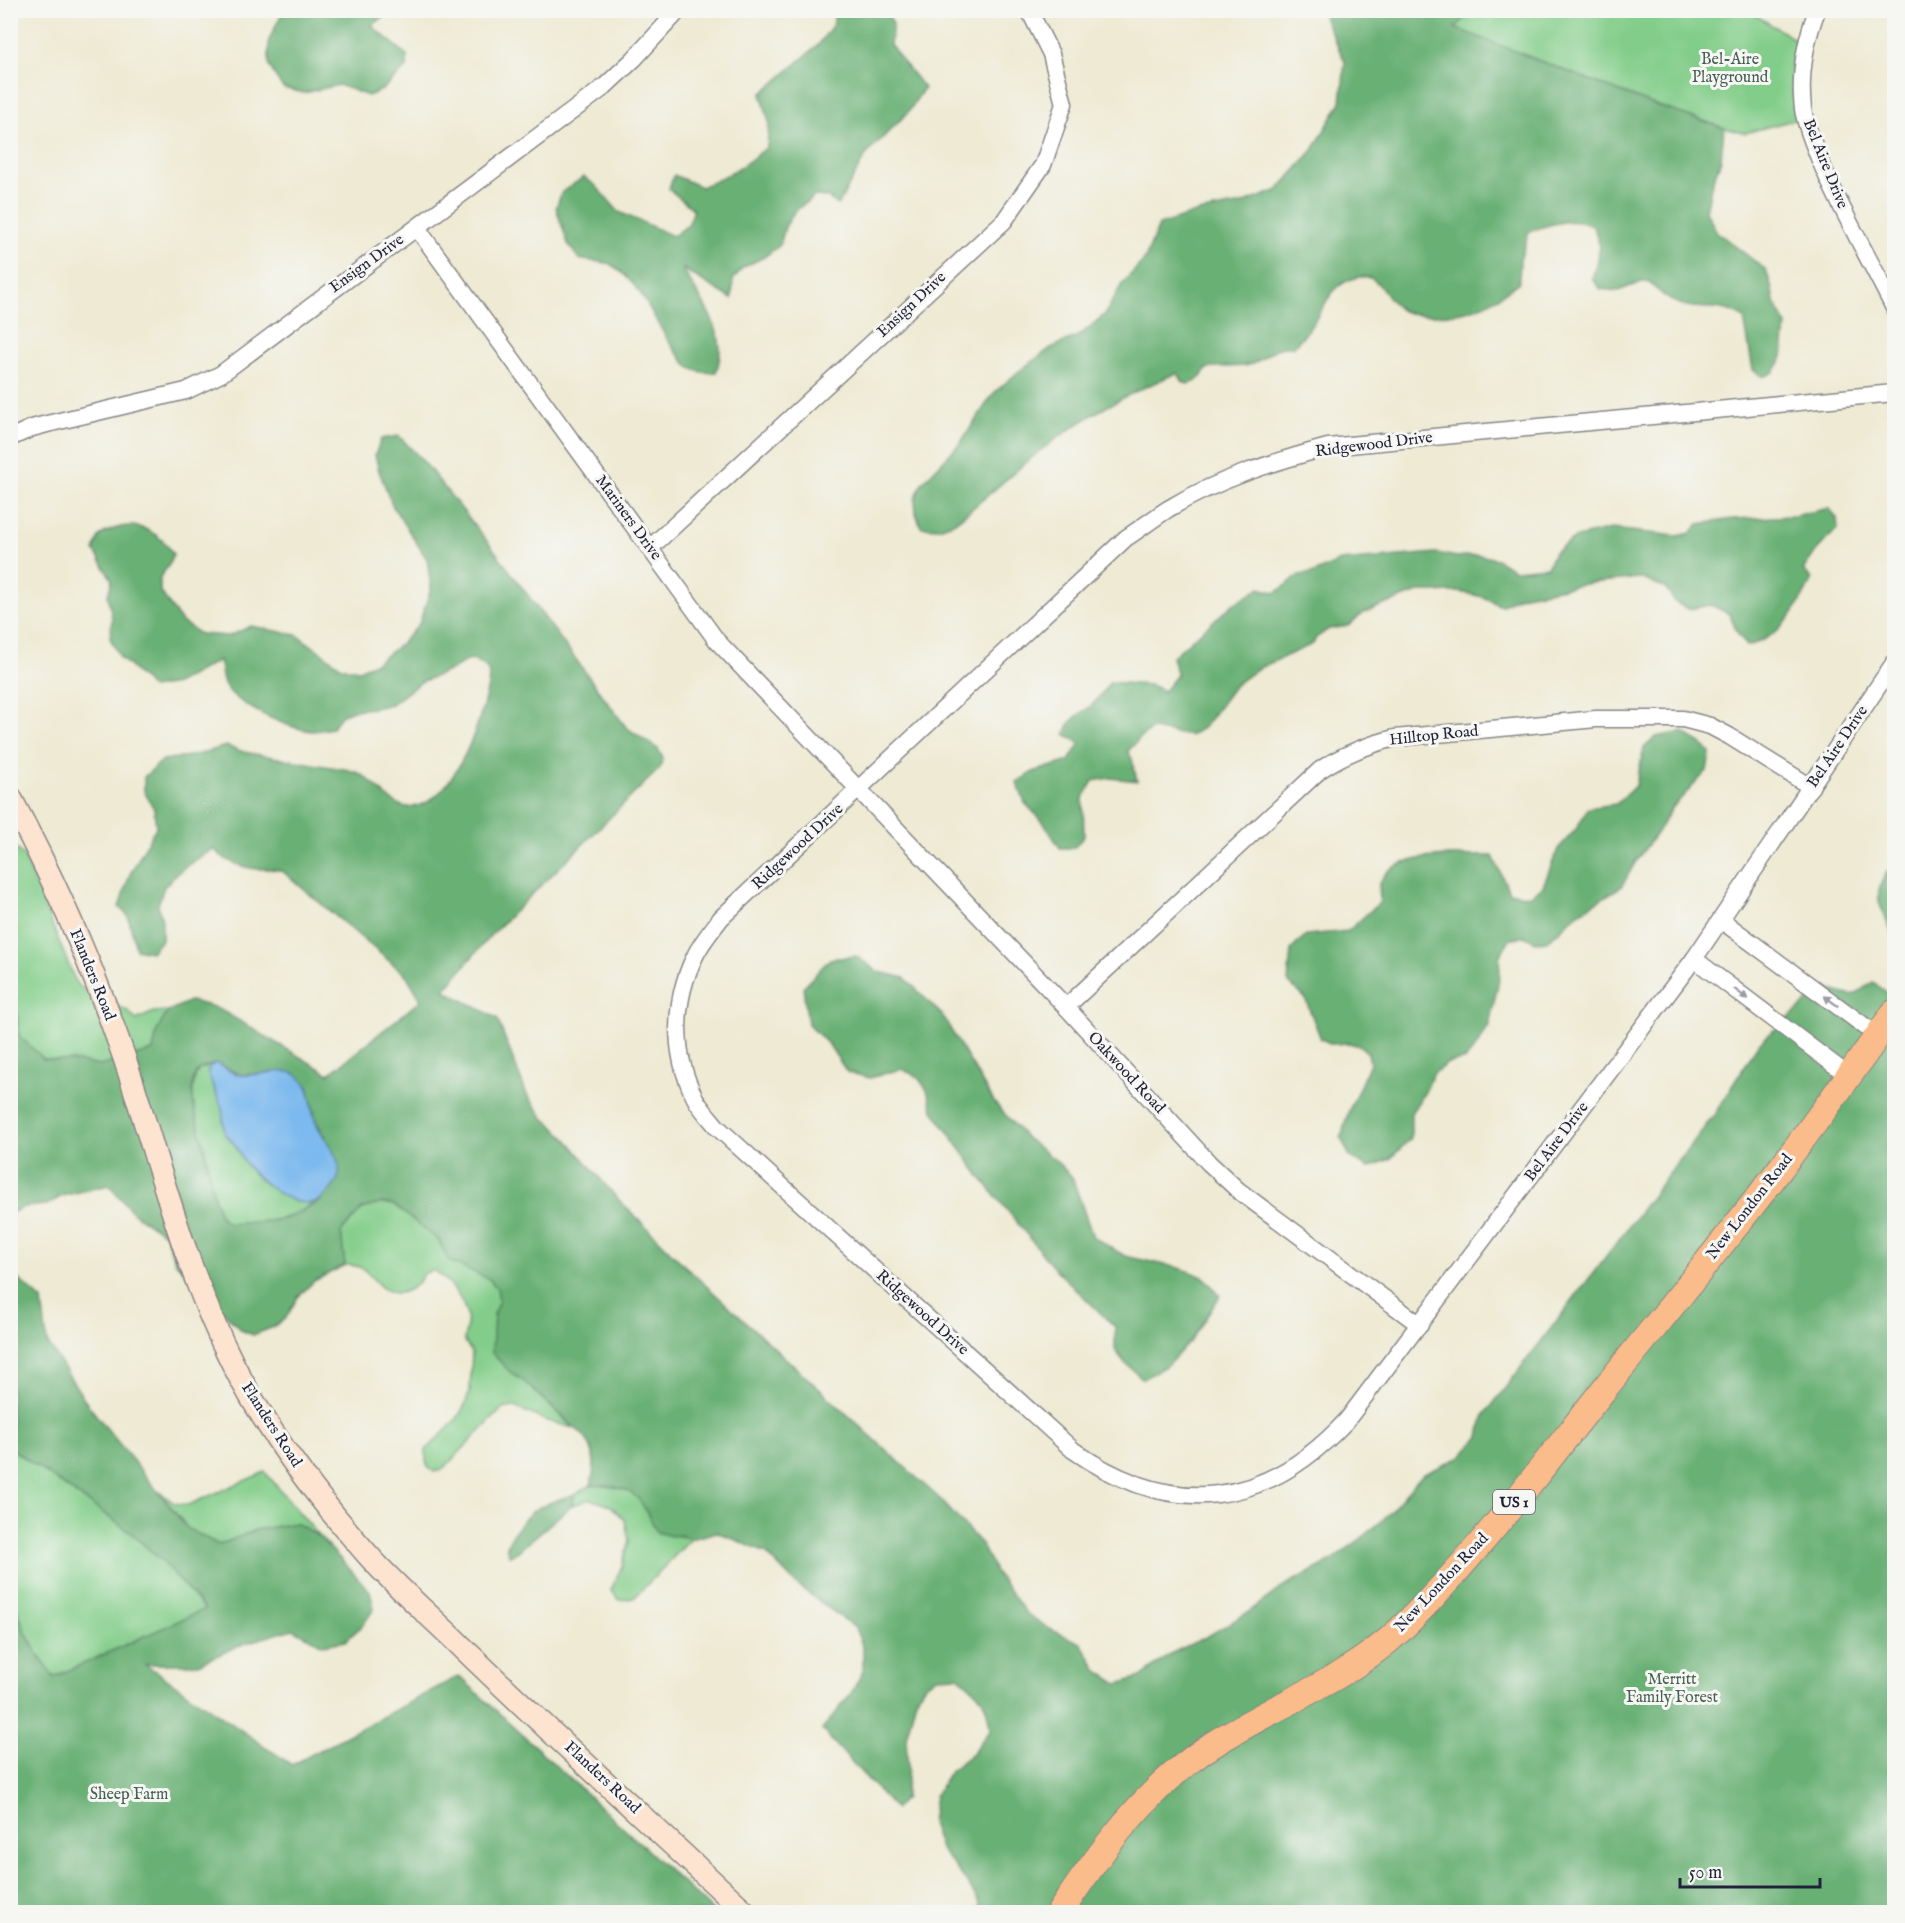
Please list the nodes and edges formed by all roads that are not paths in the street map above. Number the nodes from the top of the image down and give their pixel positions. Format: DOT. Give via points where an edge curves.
graph roads {
  1 [pos="679,10"];
  2 [pos="1029,10"];
  3 [pos="1817,10"];
  4 [pos="417,228"];
  5 [pos="1894,308"];
  6 [pos="1894,393"];
  7 [pos="10,438"];
  8 [pos="650,548"];
  9 [pos="1894,663"];
  10 [pos="1811,787"];
  11 [pos="860,790"];
  12 [pos="10,796"];
  13 [pos="1721,920"];
  14 [pos="1694,959"];
  15 [pos="1066,1007"];
  16 [pos="1894,1013"];
  17 [pos="1878,1036"];
  18 [pos="1849,1076"];
  19 [pos="1420,1325"];
  20 [pos="745,1912"];
  21 [pos="1060,1912"];
  1 -- 4 [label="street, Ensign Drive" via="603,88"];
  2 -- 8 [label="street, Ensign Drive" via="1051,54 1064,104 1043,165 1004,221"];
  3 -- 5 [label="street, Bel Aire Drive" via="1805,46 1803,111 1832,188"];
  4 -- 7 [label="street, Ensign Drive" via="207,382 167,396 32,428"];
  4 -- 8 [label="street, Mariners Drive"];
  6 -- 11 [label="street, Ridgewood Drive" via="1328,447 1224,480 1168,509 1126,538"];
  8 -- 11 [label="street, Mariners Drive" via="717,641"];
  9 -- 10 [label="street, Bel Aire Drive"];
  10 -- 13 [label="street, Bel Aire Drive"];
  10 -- 15 [label="street, Hilltop Road" via="1710,726 1683,720 1596,719 1376,743 1336,758 1320,770"];
  11 -- 15 [label="street, Oakwood Road"];
  11 -- 19 [label="street, Ridgewood Drive" via="721,918 696,954 682,987 677,1024 681,1061 695,1099 717,1127 1073,1450 1108,1473 1141,1487 1181,1494 1222,1494 1275,1478 1310,1456 1336,1432"];
  12 -- 20 [label="street, Flanders Road" via="43,859 88,963 122,1050 175,1222 204,1298 231,1361 261,1415 302,1474 368,1555"];
  13 -- 14 [label="street, Bel Aire Drive"];
  17 -- 13 [label="street, one-way"];
  14 -- 18 [label="street, one-way"];
  14 -- 19 [label="street, Bel Aire Drive"];
  15 -- 19 [label="street, Oakwood Road" via="1239,1191"];
  16 -- 17 [label="main road, New London Road / US 1"];
  17 -- 18 [label="main road, New London Road / US 1"];
  18 -- 21 [label="main road, New London Road / US 1" via="1651,1331 1494,1527 1431,1599 1364,1659 1210,1747 1170,1776 1130,1817"];
}
